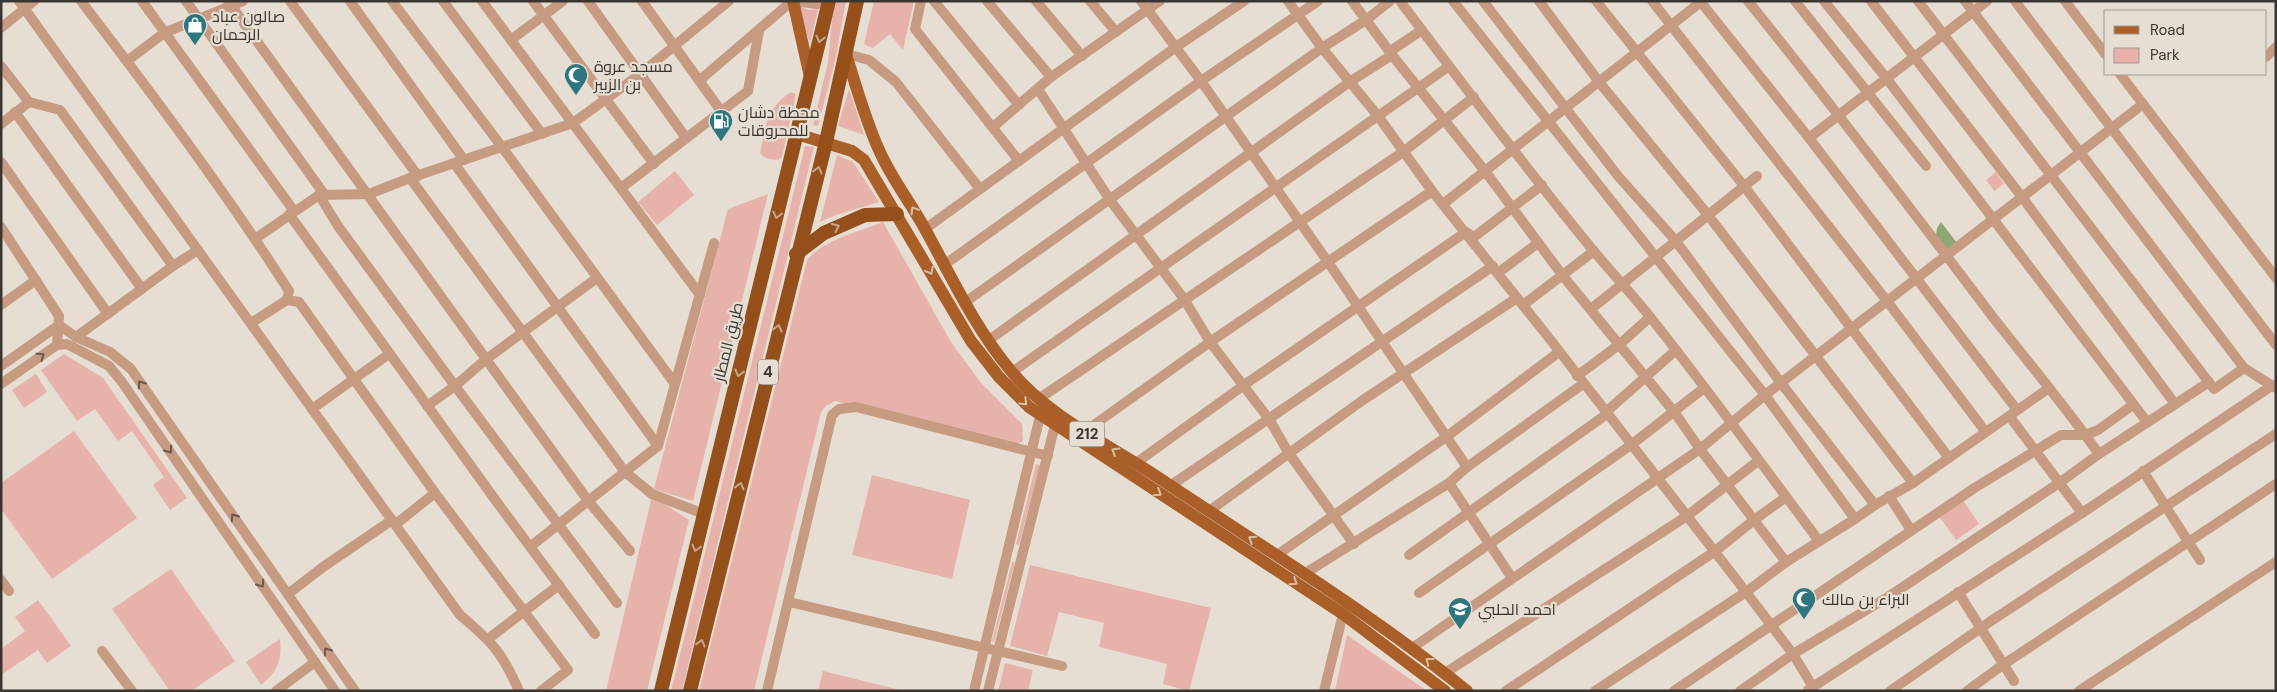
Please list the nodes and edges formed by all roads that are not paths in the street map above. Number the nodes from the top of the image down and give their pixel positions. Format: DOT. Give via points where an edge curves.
graph roads {
  1 [pos="34,1"];
  2 [pos="81,1"];
  3 [pos="142,1"];
  4 [pos="186,1"];
  5 [pos="243,1"];
  6 [pos="290,1"];
  7 [pos="350,1"];
  8 [pos="392,1"];
  9 [pos="443,1"];
  10 [pos="482,1"];
  11 [pos="533,1"];
  12 [pos="563,1"];
  13 [pos="588,1"];
  14 [pos="642,1"];
  15 [pos="729,1"];
  16 [pos="793,1"];
  17 [pos="823,1"];
  18 [pos="829,1"];
  19 [pos="857,1"];
  20 [pos="921,1"];
  21 [pos="934,1"];
  22 [pos="986,1"];
  23 [pos="1036,1"];
  24 [pos="1090,1"];
  25 [pos="1141,1"];
  26 [pos="1160,1"];
  27 [pos="1244,1"];
  28 [pos="1288,1"];
  29 [pos="1318,1"];
  30 [pos="1352,1"];
  31 [pos="1390,1"];
  32 [pos="1453,1"];
  33 [pos="1483,1"];
  34 [pos="1539,1"];
  35 [pos="1596,1"];
  36 [pos="1652,1"];
  37 [pos="1748,1"];
  38 [pos="1795,1"];
  39 [pos="1824,1"];
  40 [pos="1871,1"];
  41 [pos="1918,1"];
  42 [pos="1965,1"];
  43 [pos="1987,1"];
  44 [pos="2015,1"];
  45 [pos="2065,1"];
  46 [pos="1701,2"];
  47 [pos="1405,3"];
  48 [pos="230,4"];
  49 [pos="22,5"];
  50 [pos="1148,10"];
  51 [pos="1973,12"];
  52 [pos="544,15"];
  53 [pos="1299,16"];
  54 [pos="199,19"];
  55 [pos="1366,20"];
  56 [pos="1671,26"];
  57 [pos="1,28"];
  58 [pos="1422,30"];
  59 [pos="759,32"];
  60 [pos="1116,32"];
  61 [pos="164,33"];
  62 [pos="1944,34"];
  63 [pos="512,39"];
  64 [pos="676,45"];
  65 [pos="1176,47"];
  66 [pos="1322,48"];
  67 [pos="2104,52"];
  68 [pos="1637,53"];
  69 [pos="846,54"];
  70 [pos="1392,55"];
  71 [pos="1082,56"];
  72 [pos="1915,57"];
  73 [pos="127,61"];
  74 [pos="1,66"];
  75 [pos="1448,67"];
  76 [pos="639,75"];
  77 [pos="2121,75"];
  78 [pos="810,77"];
  79 [pos="1051,77"];
  80 [pos="1886,79"];
  81 [pos="700,80"];
  82 [pos="1201,81"];
  83 [pos="1351,81"];
  84 [pos="1599,82"];
  85 [pos="1418,87"];
  86 [pos="1038,89"];
  87 [pos="1869,92"];
  88 [pos="1474,97"];
  89 [pos="605,98"];
  90 [pos="29,102"];
  91 [pos="2143,104"];
  92 [pos="1019,105"];
  93 [pos="1565,109"];
  94 [pos="721,111"];
  95 [pos="15,112"];
  96 [pos="1840,115"];
  97 [pos="1378,116"];
  98 [pos="1225,117"];
  99 [pos="1444,120"];
  100 [pos="1548,122"];
  101 [pos="573,123"];
  102 [pos="1,124"];
  103 [pos="993,127"];
  104 [pos="1064,129"];
  105 [pos="2111,129"];
  106 [pos="542,134"];
  107 [pos="797,134"];
  108 [pos="686,138"];
  109 [pos="1809,138"];
  110 [pos="826,142"];
  111 [pos="502,147"];
  112 [pos="1514,149"];
  113 [pos="880,152"];
  114 [pos="1403,152"];
  115 [pos="1250,153"];
  116 [pos="2080,153"];
  117 [pos="864,160"];
  118 [pos="1019,161"];
  119 [pos="1,162"];
  120 [pos="459,162"];
  121 [pos="654,164"];
  122 [pos="1087,164"];
  123 [pos="1926,166"];
  124 [pos="1485,171"];
  125 [pos="2051,175"];
  126 [pos="1757,176"];
  127 [pos="414,177"];
  128 [pos="1542,185"];
  129 [pos="1744,186"];
  130 [pos="621,188"];
  131 [pos="1274,188"];
  132 [pos="980,189"];
  133 [pos="1432,191"];
  134 [pos="369,194"];
  135 [pos="321,195"];
  136 [pos="2022,197"];
  137 [pos="1110,200"];
  138 [pos="1443,204"];
  139 [pos="1511,207"];
  140 [pos="292,213"];
  141 [pos="897,214"];
  142 [pos="1708,215"];
  143 [pos="1994,219"];
  144 [pos="1298,222"];
  145 [pos="1,227"];
  146 [pos="925,229"];
  147 [pos="1466,232"];
  148 [pos="1136,234"];
  149 [pos="255,239"];
  150 [pos="1675,240"];
  151 [pos="11,242"];
  152 [pos="714,243"];
  153 [pos="1538,243"];
  154 [pos="1,248"];
  155 [pos="198,250"];
  156 [pos="1594,251"];
  157 [pos="796,254"];
  158 [pos="1948,254"];
  159 [pos="1655,256"];
  160 [pos="1328,262"];
  161 [pos="944,265"];
  162 [pos="173,266"];
  163 [pos="1161,270"];
  164 [pos="1495,270"];
  165 [pos="1563,276"];
  166 [pos="597,278"];
  167 [pos="1916,278"];
  168 [pos="2276,278"];
  169 [pos="36,280"];
  170 [pos="1622,283"];
  171 [pos="142,289"];
  172 [pos="700,295"];
  173 [pos="288,296"];
  174 [pos="1184,298"];
  175 [pos="1887,301"];
  176 [pos="1520,302"];
  177 [pos="964,303"];
  178 [pos="1,305"];
  179 [pos="1358,306"];
  180 [pos="558,307"];
  181 [pos="1591,308"];
  182 [pos="108,314"];
  183 [pos="1650,317"];
  184 [pos="251,323"];
  185 [pos="59,325"];
  186 [pos="1852,328"];
  187 [pos="522,333"];
  188 [pos="76,337"];
  189 [pos="989,340"];
  190 [pos="1210,342"];
  191 [pos="1382,344"];
  192 [pos="1620,344"];
  193 [pos="57,345"];
  194 [pos="2276,345"];
  195 [pos="1676,350"];
  196 [pos="1559,352"];
  197 [pos="389,354"];
  198 [pos="1817,355"];
  199 [pos="485,360"];
  200 [pos="1,366"];
  201 [pos="2244,368"];
  202 [pos="1012,372"];
  203 [pos="1404,373"];
  204 [pos="1645,376"];
  205 [pos="355,380"];
  206 [pos="1580,380"];
  207 [pos="2209,382"];
  208 [pos="1780,383"];
  209 [pos="1,384"];
  210 [pos="675,384"];
  211 [pos="1244,385"];
  212 [pos="455,386"];
  213 [pos="2274,386"];
  214 [pos="1704,388"];
  215 [pos="2049,388"];
  216 [pos="1764,395"];
  217 [pos="1040,398"];
  218 [pos="2175,404"];
  219 [pos="2133,405"];
  220 [pos="427,406"];
  221 [pos="312,409"];
  222 [pos="1606,413"];
  223 [pos="1675,413"];
  224 [pos="2014,413"];
  225 [pos="1040,416"];
  226 [pos="1269,419"];
  227 [pos="2147,422"];
  228 [pos="1731,423"];
  229 [pos="1055,425"];
  230 [pos="1986,431"];
  231 [pos="1084,432"];
  232 [pos="2276,434"];
  233 [pos="2085,435"];
  234 [pos="1446,437"];
  235 [pos="1631,445"];
  236 [pos="658,446"];
  237 [pos="1700,449"];
  238 [pos="2035,450"];
  239 [pos="1032,452"];
  240 [pos="1288,452"];
  241 [pos="2099,454"];
  242 [pos="1048,456"];
  243 [pos="1950,458"];
  244 [pos="1758,461"];
  245 [pos="1136,464"];
  246 [pos="1466,466"];
  247 [pos="2143,471"];
  248 [pos="625,472"];
  249 [pos="1659,480"];
  250 [pos="1449,483"];
  251 [pos="1912,483"];
  252 [pos="2059,483"];
  253 [pos="2276,484"];
  254 [pos="1170,486"];
  255 [pos="1728,486"];
  256 [pos="435,493"];
  257 [pos="1889,496"];
  258 [pos="1786,497"];
  259 [pos="589,502"];
  260 [pos="1875,504"];
  261 [pos="2166,506"];
  262 [pos="1209,511"];
  263 [pos="2082,513"];
  264 [pos="704,514"];
  265 [pos="1469,514"];
  266 [pos="1334,516"];
  267 [pos="1686,516"];
  268 [pos="1855,519"];
  269 [pos="1754,520"];
  270 [pos="394,522"];
  271 [pos="559,524"];
  272 [pos="1911,530"];
  273 [pos="1819,541"];
  274 [pos="2188,542"];
  275 [pos="1354,544"];
  276 [pos="1491,544"];
  277 [pos="531,546"];
  278 [pos="630,551"];
  279 [pos="1714,552"];
  280 [pos="1277,555"];
  281 [pos="1409,555"];
  282 [pos="2200,560"];
  283 [pos="1786,562"];
  284 [pos="2276,562"];
  285 [pos="1304,574"];
  286 [pos="1512,578"];
  287 [pos="1,580"];
  288 [pos="559,585"];
  289 [pos="9,591"];
  290 [pos="1746,592"];
  291 [pos="1958,592"];
  292 [pos="1419,593"];
  293 [pos="288,594"];
  294 [pos="789,602"];
  295 [pos="617,603"];
  296 [pos="524,611"];
  297 [pos="1343,614"];
  298 [pos="1770,625"];
  299 [pos="1980,628"];
  300 [pos="595,634"];
  301 [pos="488,639"];
  302 [pos="985,646"];
  303 [pos="1412,648"];
  304 [pos="998,650"];
  305 [pos="102,651"];
  306 [pos="1793,654"];
  307 [pos="315,662"];
  308 [pos="2004,664"];
  309 [pos="1062,666"];
  310 [pos="1445,673"];
  311 [pos="2014,681"];
  312 [pos="1810,689"];
  313 [pos="132,691"];
  314 [pos="276,691"];
  315 [pos="335,691"];
  316 [pos="355,691"];
  317 [pos="519,691"];
  318 [pos="541,691"];
  319 [pos="660,691"];
  320 [pos="690,691"];
  321 [pos="768,691"];
  322 [pos="974,691"];
  323 [pos="988,691"];
  324 [pos="1324,691"];
  325 [pos="1445,691"];
  326 [pos="1467,691"];
  327 [pos="1506,691"];
  328 [pos="1594,691"];
  329 [pos="1674,691"];
  330 [pos="1740,691"];
  331 [pos="1890,691"];
  332 [pos="1968,691"];
  333 [pos="2080,691"];
  1 -- 49 [label="street"];
  2 -- 73 [label="street"];
  3 -- 61 [label="street"];
  4 -- 54 [label="street"];
  5 -- 48 [label="street"];
  6 -- 127 [label="street"];
  7 -- 120 [label="street"];
  8 -- 111 [label="street"];
  9 -- 106 [label="street"];
  10 -- 63 [label="street"];
  11 -- 52 [label="street"];
  12 -- 52 [label="street"];
  13 -- 76 [label="street"];
  14 -- 64 [label="street"];
  15 -- 64 [label="street"];
  16 -- 17 [label="street" via="817,4"];
  16 -- 59 [label="street"];
  16 -- 78 [label="main road"];
  18 -- 78 [label="highway, طريق المطار, one-way"];
  19 -- 69 [label="highway"];
  20 -- 103 [label="street" via="915,29"];
  21 -- 92 [label="street"];
  22 -- 79 [label="street"];
  23 -- 71 [label="street"];
  24 -- 60 [label="street"];
  25 -- 50 [label="street"];
  26 -- 50 [label="street"];
  27 -- 65 [label="street"];
  28 -- 53 [label="street"];
  29 -- 53 [label="street"];
  30 -- 55 [label="street"];
  31 -- 55 [label="street"];
  32 -- 100 [label="street"];
  33 -- 93 [label="street"];
  34 -- 84 [label="street"];
  35 -- 68 [label="street"];
  36 -- 56 [label="street"];
  37 -- 96 [label="street"];
  38 -- 87 [label="street"];
  39 -- 80 [label="street"];
  40 -- 72 [label="street"];
  41 -- 62 [label="street"];
  42 -- 51 [label="street"];
  43 -- 51 [label="street"];
  44 -- 105 [label="street"];
  45 -- 67 [label="street"];
  46 -- 56 [label="street"];
  46 -- 109 [label="street"];
  47 -- 58 [label="street"];
  48 -- 54 [label="street"];
  48 -- 134 [label="street"];
  49 -- 57 [label="street"];
  49 -- 155 [label="street"];
  50 -- 60 [label="street"];
  50 -- 65 [label="street"];
  51 -- 62 [label="street"];
  51 -- 116 [label="street"];
  52 -- 63 [label="street"];
  52 -- 89 [label="street"];
  53 -- 66 [label="street"];
  53 -- 82 [label="street"];
  54 -- 61 [label="street"];
  54 -- 135 [label="street"];
  55 -- 66 [label="street"];
  55 -- 70 [label="street"];
  56 -- 68 [label="street"];
  56 -- 175 [label="street"];
  58 -- 70 [label="street" via="1392,50"];
  58 -- 75 [label="street"];
  59 -- 81 [label="street"];
  59 -- 94 [label="street" via="748,91"];
  60 -- 71 [label="street"];
  61 -- 73 [label="street"];
  61 -- 140 [label="street"];
  62 -- 72 [label="street"];
  62 -- 125 [label="street"];
  63 -- 101 [label="street"];
  64 -- 76 [label="street"];
  64 -- 81 [label="street"];
  65 -- 82 [label="street"];
  65 -- 104 [label="street"];
  66 -- 83 [label="street"];
  66 -- 98 [label="street"];
  68 -- 84 [label="street"];
  68 -- 129 [label="street"];
  69 -- 110 [label="highway, 4"];
  69 -- 113 [label="main road, 212"];
  69 -- 132 [label="street" via="869,60 896,82"];
  70 -- 83 [label="street"];
  70 -- 85 [label="street"];
  71 -- 79 [label="street"];
  72 -- 80 [label="street"];
  72 -- 136 [label="street"];
  73 -- 149 [label="street"];
  74 -- 90 [label="street"];
  75 -- 85 [label="street"];
  75 -- 88 [label="street"];
  76 -- 89 [label="street"];
  76 -- 108 [label="street"];
  77 -- 91 [label="street"];
  78 -- 107 [label="highway, طريق المطار"];
  79 -- 86 [label="street"];
  80 -- 87 [label="street"];
  80 -- 143 [label="street"];
  81 -- 94 [label="street"];
  82 -- 98 [label="street"];
  82 -- 122 [label="street"];
  83 -- 97 [label="street"];
  83 -- 115 [label="street"];
  84 -- 93 [label="street"];
  84 -- 142 [label="street"];
  85 -- 97 [label="street"];
  85 -- 99 [label="street"];
  86 -- 92 [label="street"];
  86 -- 104 [label="street"];
  87 -- 96 [label="street"];
  87 -- 123 [label="street"];
  88 -- 99 [label="street"];
  88 -- 112 [label="street"];
  89 -- 101 [label="street"];
  89 -- 121 [label="street"];
  90 -- 95 [label="street"];
  90 -- 162 [label="street" via="60,110"];
  91 -- 105 [label="street"];
  91 -- 168 [label="street"];
  92 -- 103 [label="street"];
  93 -- 100 [label="street"];
  93 -- 150 [label="street"];
  94 -- 108 [label="street"];
  95 -- 102 [label="street"];
  95 -- 171 [label="street"];
  96 -- 109 [label="street"];
  96 -- 158 [label="street"];
  97 -- 114 [label="street"];
  97 -- 131 [label="street"];
  98 -- 115 [label="street"];
  98 -- 137 [label="street"];
  99 -- 114 [label="street"];
  99 -- 124 [label="street"];
  100 -- 112 [label="street"];
  100 -- 159 [label="street"];
  101 -- 106 [label="street"];
  101 -- 130 [label="street"];
  103 -- 118 [label="street"];
  104 -- 118 [label="street"];
  104 -- 122 [label="street"];
  105 -- 116 [label="street"];
  105 -- 194 [label="street"];
  106 -- 111 [label="street"];
  107 -- 110 [label="main road, 212"];
  107 -- 264 [label="highway, طريق المطار / 4, one-way"];
  108 -- 121 [label="street"];
  109 -- 167 [label="street"];
  110 -- 117 [label="main road, 212" via="852,151"];
  157 -- 110 [label="highway, 4, one-way"];
  111 -- 120 [label="street"];
  111 -- 166 [label="street"];
  112 -- 124 [label="street"];
  112 -- 128 [label="street"];
  113 -- 117 [label="main road"];
  146 -- 113 [label="main road, 212, one-way"];
  114 -- 133 [label="street"];
  114 -- 144 [label="street"];
  115 -- 131 [label="street"];
  115 -- 148 [label="street"];
  116 -- 125 [label="street"];
  116 -- 201 [label="street"];
  117 -- 141 [label="main road, 212"];
  118 -- 132 [label="street"];
  119 -- 182 [label="street"];
  120 -- 127 [label="street"];
  120 -- 180 [label="street"];
  121 -- 130 [label="street"];
  122 -- 137 [label="street"];
  122 -- 161 [label="street"];
  124 -- 138 [label="street"];
  124 -- 139 [label="street"];
  125 -- 136 [label="street"];
  125 -- 207 [label="street"];
  126 -- 129 [label="street"];
  127 -- 134 [label="street"];
  127 -- 187 [label="street"];
  128 -- 139 [label="street"];
  128 -- 156 [label="street"];
  129 -- 142 [label="street"];
  129 -- 186 [label="street"];
  130 -- 172 [label="street"];
  131 -- 144 [label="street"];
  131 -- 163 [label="street"];
  132 -- 146 [label="street"];
  133 -- 138 [label="street"];
  133 -- 160 [label="street"];
  134 -- 135 [label="street"];
  134 -- 199 [label="street"];
  135 -- 140 [label="street"];
  135 -- 212 [label="street" via="338,226"];
  136 -- 143 [label="street"];
  136 -- 218 [label="street"];
  137 -- 148 [label="street"];
  137 -- 177 [label="street"];
  138 -- 147 [label="street"];
  139 -- 147 [label="street" via="1474,237"];
  139 -- 153 [label="street"];
  140 -- 149 [label="street"];
  140 -- 197 [label="street"];
  157 -- 141 [label="highway, one-way" via="824,233 865,215"];
  141 -- 225 [label="main road, 212, one-way" via="971,341 999,377"];
  142 -- 150 [label="street"];
  142 -- 198 [label="street"];
  143 -- 158 [label="street"];
  143 -- 219 [label="street"];
  144 -- 160 [label="street"];
  144 -- 174 [label="street"];
  145 -- 151 [label="street"];
  146 -- 161 [label="main road, 212"];
  147 -- 164 [label="street"];
  147 -- 179 [label="street"];
  148 -- 163 [label="street"];
  148 -- 189 [label="street"];
  149 -- 173 [label="street"];
  150 -- 159 [label="street"];
  150 -- 208 [label="street"];
  151 -- 154 [label="street"];
  151 -- 169 [label="street"];
  152 -- 172 [label="street"];
  153 -- 164 [label="street"];
  153 -- 165 [label="street"];
  155 -- 162 [label="street"];
  155 -- 184 [label="street"];
  156 -- 165 [label="street"];
  156 -- 170 [label="street"];
  320 -- 157 [label="highway, 4, one-way"];
  158 -- 167 [label="street"];
  158 -- 215 [label="street"];
  159 -- 170 [label="street"];
  159 -- 216 [label="street"];
  160 -- 179 [label="street"];
  160 -- 190 [label="street"];
  161 -- 177 [label="main road, 212"];
  162 -- 171 [label="street"];
  163 -- 174 [label="street"];
  163 -- 202 [label="street"];
  164 -- 176 [label="street"];
  164 -- 191 [label="street"];
  165 -- 176 [label="street"];
  165 -- 181 [label="street"];
  166 -- 180 [label="street"];
  166 -- 210 [label="street"];
  167 -- 175 [label="street"];
  167 -- 224 [label="street"];
  169 -- 178 [label="street"];
  169 -- 185 [label="street" via="59,316"];
  170 -- 181 [label="street"];
  170 -- 183 [label="street"];
  171 -- 182 [label="street"];
  172 -- 210 [label="street"];
  173 -- 184 [label="street"];
  173 -- 205 [label="street" via="299,302"];
  174 -- 190 [label="street"];
  174 -- 217 [label="street"];
  175 -- 186 [label="street"];
  175 -- 230 [label="street"];
  176 -- 196 [label="street"];
  176 -- 203 [label="street"];
  177 -- 189 [label="main road, 212"];
  179 -- 191 [label="street"];
  179 -- 211 [label="street"];
  180 -- 187 [label="street"];
  180 -- 236 [label="street"];
  181 -- 192 [label="street"];
  182 -- 188 [label="street"];
  183 -- 192 [label="street"];
  183 -- 195 [label="street"];
  184 -- 221 [label="street"];
  185 -- 188 [label="street"];
  185 -- 193 [label="street"];
  185 -- 200 [label="street"];
  186 -- 198 [label="street"];
  186 -- 243 [label="street"];
  187 -- 199 [label="street"];
  187 -- 248 [label="street"];
  293 -- 188 [label="street, one-way" via="131,369 110,352"];
  189 -- 202 [label="main road, 212"];
  190 -- 211 [label="street"];
  190 -- 231 [label="street"];
  191 -- 203 [label="street"];
  191 -- 226 [label="street"];
  192 -- 204 [label="street"];
  192 -- 206 [label="street"];
  209 -- 193 [label="street, one-way"];
  193 -- 307 [label="street, one-way" via="67,344 109,366 118,376"];
  195 -- 204 [label="street"];
  195 -- 214 [label="street"];
  196 -- 206 [label="street"];
  196 -- 234 [label="street"];
  197 -- 205 [label="street"];
  197 -- 220 [label="street"];
  198 -- 208 [label="street"];
  198 -- 251 [label="street"];
  199 -- 212 [label="street"];
  199 -- 259 [label="street"];
  201 -- 207 [label="street" via="2214,388"];
  201 -- 213 [label="street"];
  202 -- 217 [label="main road, 212"];
  203 -- 234 [label="street"];
  203 -- 240 [label="street"];
  204 -- 222 [label="street"];
  204 -- 223 [label="street"];
  205 -- 221 [label="street"];
  205 -- 256 [label="street"];
  206 -- 222 [label="street"];
  206 -- 246 [label="street"];
  207 -- 218 [label="street"];
  208 -- 216 [label="street"];
  208 -- 260 [label="street"];
  210 -- 236 [label="street"];
  211 -- 226 [label="street"];
  211 -- 245 [label="street"];
  212 -- 220 [label="street"];
  212 -- 271 [label="street"];
  213 -- 247 [label="street"];
  214 -- 223 [label="street"];
  214 -- 228 [label="street"];
  215 -- 224 [label="street"];
  215 -- 233 [label="street"];
  216 -- 228 [label="street"];
  216 -- 268 [label="street"];
  217 -- 231 [label="main road, 212"];
  218 -- 227 [label="street"];
  219 -- 227 [label="street"];
  219 -- 233 [label="street" via="2098,430"];
  220 -- 277 [label="street"];
  221 -- 270 [label="street"];
  222 -- 235 [label="street"];
  222 -- 265 [label="street"];
  223 -- 235 [label="street"];
  223 -- 237 [label="street"];
  224 -- 230 [label="street"];
  224 -- 238 [label="street"];
  225 -- 229 [label="main road, 212"];
  225 -- 239 [label="street"];
  226 -- 240 [label="street"];
  226 -- 254 [label="street"];
  227 -- 241 [label="street"];
  228 -- 237 [label="street"];
  228 -- 244 [label="street"];
  229 -- 242 [label="street"];
  229 -- 297 [label="main road, 212, one-way"];
  230 -- 243 [label="street"];
  245 -- 231 [label="main road, 212, one-way"];
  232 -- 261 [label="street"];
  233 -- 238 [label="street" via="2062,435"];
  233 -- 241 [label="street"];
  234 -- 246 [label="street"];
  234 -- 266 [label="street"];
  235 -- 249 [label="street"];
  235 -- 276 [label="street"];
  236 -- 248 [label="street"];
  237 -- 249 [label="street"];
  237 -- 255 [label="street"];
  238 -- 252 [label="street"];
  238 -- 272 [label="street"];
  239 -- 242 [label="street"];
  239 -- 294 [label="street" via="856,407 839,409 832,416"];
  239 -- 302 [label="street"];
  240 -- 262 [label="street"];
  240 -- 266 [label="street"];
  241 -- 252 [label="street"];
  242 -- 304 [label="street"];
  243 -- 251 [label="street"];
  244 -- 255 [label="street"];
  244 -- 258 [label="street"];
  245 -- 254 [label="main road, 212"];
  246 -- 250 [label="street"];
  247 -- 261 [label="street"];
  247 -- 263 [label="street"];
  248 -- 259 [label="street"];
  248 -- 264 [label="street" via="652,494"];
  249 -- 267 [label="street"];
  249 -- 286 [label="street"];
  250 -- 265 [label="street"];
  250 -- 275 [label="street"];
  251 -- 257 [label="street"];
  252 -- 263 [label="street"];
  252 -- 306 [label="street" via="1888,597"];
  253 -- 274 [label="street"];
  254 -- 262 [label="main road, 212"];
  255 -- 267 [label="street"];
  255 -- 269 [label="street"];
  256 -- 270 [label="street"];
  256 -- 296 [label="street"];
  257 -- 260 [label="street"];
  257 -- 272 [label="street"];
  258 -- 269 [label="street"];
  258 -- 273 [label="street"];
  259 -- 271 [label="street"];
  259 -- 278 [label="street"];
  260 -- 268 [label="street"];
  261 -- 274 [label="street"];
  261 -- 299 [label="street"];
  280 -- 262 [label="main road, 212, one-way"];
  263 -- 291 [label="street"];
  264 -- 319 [label="highway, طريق المطار / 4, one-way"];
  265 -- 276 [label="street"];
  265 -- 281 [label="street"];
  266 -- 275 [label="street"];
  266 -- 280 [label="street"];
  267 -- 279 [label="street"];
  267 -- 310 [label="street"];
  268 -- 273 [label="street"];
  269 -- 279 [label="street"];
  269 -- 283 [label="street"];
  270 -- 293 [label="street" via="323,567"];
  270 -- 301 [label="street" via="460,615"];
  271 -- 277 [label="street"];
  271 -- 295 [label="street"];
  272 -- 298 [label="street"];
  273 -- 283 [label="street"];
  274 -- 282 [label="street"];
  274 -- 308 [label="street"];
  275 -- 285 [label="street"];
  276 -- 286 [label="street"];
  276 -- 292 [label="street"];
  277 -- 288 [label="street"];
  279 -- 290 [label="street"];
  279 -- 327 [label="street"];
  280 -- 285 [label="main road, 212"];
  283 -- 290 [label="street"];
  284 -- 333 [label="street"];
  285 -- 303 [label="main road, 212"];
  286 -- 303 [label="street"];
  287 -- 289 [label="street"];
  288 -- 296 [label="street"];
  288 -- 300 [label="street"];
  290 -- 298 [label="street"];
  290 -- 328 [label="street"];
  291 -- 299 [label="street"];
  291 -- 312 [label="street"];
  316 -- 293 [label="street, one-way"];
  294 -- 302 [label="street"];
  294 -- 321 [label="street"];
  296 -- 301 [label="street"];
  296 -- 318 [label="street" via="568,670"];
  297 -- 324 [label="street"];
  297 -- 325 [label="main road, 212"];
  298 -- 306 [label="street"];
  298 -- 329 [label="street"];
  299 -- 308 [label="street"];
  299 -- 331 [label="street"];
  301 -- 317 [label="street" via="506,662"];
  302 -- 304 [label="street"];
  302 -- 322 [label="street"];
  310 -- 303 [label="main road, 212, one-way"];
  304 -- 309 [label="street"];
  304 -- 323 [label="street"];
  305 -- 313 [label="street"];
  306 -- 312 [label="street"];
  306 -- 330 [label="street"];
  307 -- 314 [label="street"];
  307 -- 315 [label="street"];
  308 -- 311 [label="street"];
  308 -- 332 [label="street"];
  310 -- 326 [label="main road, 212"];
}
